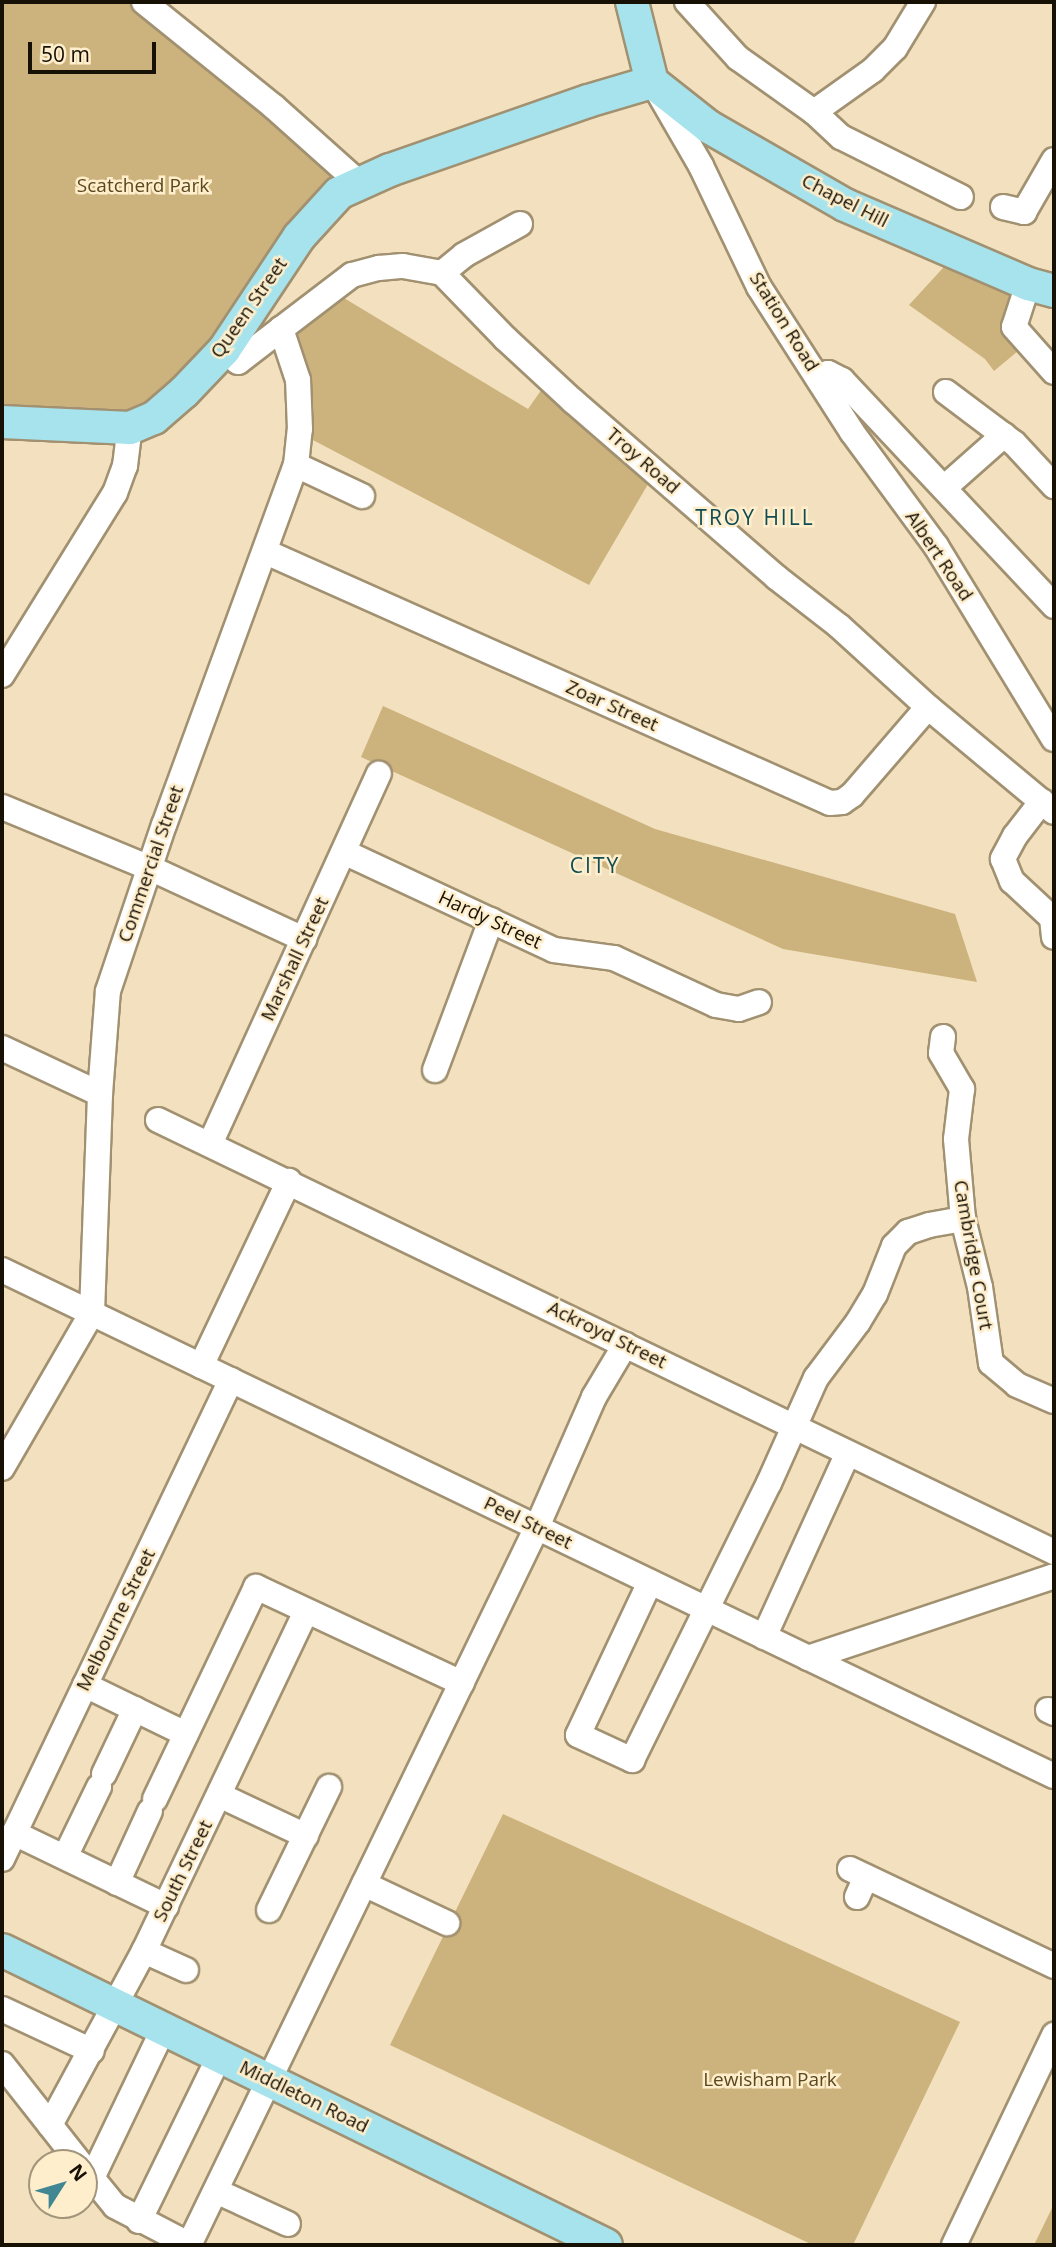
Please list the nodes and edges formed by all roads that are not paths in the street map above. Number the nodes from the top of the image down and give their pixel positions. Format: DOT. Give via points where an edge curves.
graph roads {
  1 [pos="632,2"];
  2 [pos="687,2"];
  3 [pos="923,2"];
  4 [pos="148,3"];
  5 [pos="652,82"];
  6 [pos="814,112"];
  7 [pos="1054,160"];
  8 [pos="358,182"];
  9 [pos="961,197"];
  10 [pos="1003,207"];
  11 [pos="520,224"];
  12 [pos="442,273"];
  13 [pos="1041,288"];
  14 [pos="281,329"];
  15 [pos="224,350"];
  16 [pos="1054,372"];
  17 [pos="818,377"];
  18 [pos="946,392"];
  19 [pos="2,422"];
  20 [pos="130,428"];
  21 [pos="1004,435"];
  22 [pos="296,465"];
  23 [pos="1054,486"];
  24 [pos="944,488"];
  25 [pos="362,496"];
  26 [pos="266,552"];
  27 [pos="1054,606"];
  28 [pos="5,662"];
  29 [pos="928,707"];
  30 [pos="1054,739"];
  31 [pos="379,774"];
  32 [pos="1048,806"];
  33 [pos="2,807"];
  34 [pos="344,852"];
  35 [pos="150,868"];
  36 [pos="491,920"];
  37 [pos="1054,937"];
  38 [pos="304,939"];
  39 [pos="759,1002"];
  40 [pos="943,1037"];
  41 [pos="2,1048"];
  42 [pos="435,1070"];
  43 [pos="100,1094"];
  44 [pos="158,1120"];
  45 [pos="210,1144"];
  46 [pos="289,1181"];
  47 [pos="963,1219"];
  48 [pos="2,1270"];
  49 [pos="92,1313"];
  50 [pos="625,1345"];
  51 [pos="201,1366"];
  52 [pos="231,1380"];
  53 [pos="1054,1401"];
  54 [pos="794,1427"];
  55 [pos="848,1453"];
  56 [pos="2,1468"];
  57 [pos="537,1527"];
  58 [pos="1054,1552"];
  59 [pos="1054,1576"];
  60 [pos="650,1582"];
  61 [pos="707,1609"];
  62 [pos="306,1612"];
  63 [pos="764,1636"];
  64 [pos="808,1658"];
  65 [pos="462,1682"];
  66 [pos="85,1685"];
  67 [pos="135,1709"];
  68 [pos="186,1734"];
  69 [pos="1054,1776"];
  70 [pos="329,1787"];
  71 [pos="219,1795"];
  72 [pos="14,1833"];
  73 [pos="306,1836"];
  74 [pos="65,1857"];
  75 [pos="2,1859"];
  76 [pos="858,1881"];
  77 [pos="117,1883"];
  78 [pos="364,1884"];
  79 [pos="166,1906"];
  80 [pos="270,1910"];
  81 [pos="447,1923"];
  82 [pos="2,1950"];
  83 [pos="144,1951"];
  84 [pos="1054,1966"];
  85 [pos="186,1970"];
  86 [pos="116,2006"];
  87 [pos="2,2009"];
  88 [pos="164,2028"];
  89 [pos="1054,2035"];
  90 [pos="92,2051"];
  91 [pos="220,2055"];
  92 [pos="2,2064"];
  93 [pos="269,2080"];
  94 [pos="50,2125"];
  95 [pos="69,2149"];
  96 [pos="96,2149"];
  97 [pos="98,2185"];
  98 [pos="216,2190"];
  99 [pos="139,2221"];
  100 [pos="288,2224"];
  101 [pos="574,2238"];
  102 [pos="190,2245"];
  103 [pos="606,2245"];
  104 [pos="954,2245"];
  1 -- 5 [label="main road"];
  2 -- 6 [label="street" via="738,58"];
  3 -- 6 [label="street" via="895,48 873,70"];
  4 -- 8 [label="street"];
  5 -- 8 [label="main road, Queen Street"];
  5 -- 13 [label="main road, Chapel Hill" via="709,127 845,205"];
  5 -- 17 [label="street, Station Road" via="701,166 760,287"];
  6 -- 9 [label="street" via="850,142"];
  7 -- 10 [label="street" via="1024,212"];
  8 -- 15 [label="main road, Queen Street" via="338,193 313,218"];
  11 -- 12 [label="street" via="464,255"];
  12 -- 14 [label="street" via="403,266 352,275"];
  12 -- 29 [label="street, Troy Road" via="573,401 776,577 839,625"];
  13 -- 16 [label="street" via="1014,327"];
  14 -- 15 [label="street" via="237,362"];
  14 -- 22 [label="street, Commercial Street" via="298,380"];
  15 -- 20 [label="main road, Queen Street" via="154,418"];
  17 -- 24 [label="street, Station Road" via="836,376"];
  17 -- 30 [label="street, Albert Road" via="852,432 936,546"];
  18 -- 21 [label="street"];
  19 -- 20 [label="main road"];
  20 -- 28 [label="street" via="125,466 115,493"];
  21 -- 23 [label="street"];
  21 -- 24 [label="street"];
  22 -- 25 [label="street"];
  22 -- 26 [label="street, Commercial Street"];
  24 -- 27 [label="street, Station Road"];
  26 -- 29 [label="street, Zoar Street" via="830,803 852,795"];
  26 -- 35 [label="street, Commercial Street"];
  29 -- 32 [label="street, Troy Road"];
  31 -- 34 [label="street, Marshall Street"];
  32 -- 37 [label="street" via="1015,836 1003,859 1012,881 1052,918"];
  33 -- 35 [label="street"];
  34 -- 36 [label="street, Hardy Street"];
  34 -- 38 [label="street, Marshall Street"];
  35 -- 38 [label="street"];
  35 -- 43 [label="street, Commercial Street" via="108,991"];
  36 -- 39 [label="street, Hardy Street" via="554,950 614,958 716,1004 739,1009"];
  36 -- 42 [label="street"];
  38 -- 45 [label="street, Marshall Street"];
  40 -- 47 [label="street, Cambridge Court" via="941,1054 962,1089 956,1139"];
  41 -- 43 [label="street"];
  43 -- 49 [label="street, Commercial Street"];
  44 -- 45 [label="street, Ackroyd Street"];
  45 -- 46 [label="street, Ackroyd Street"];
  46 -- 50 [label="street, Ackroyd Street"];
  46 -- 51 [label="street"];
  47 -- 53 [label="street, Cambridge Court" via="991,1363 1017,1385"];
  47 -- 54 [label="street" via="908,1232 894,1246 875,1294 816,1378"];
  48 -- 49 [label="street, Peel Street"];
  49 -- 51 [label="street, Peel Street"];
  49 -- 56 [label="street, Commercial Street"];
  50 -- 54 [label="street, Ackroyd Street"];
  50 -- 57 [label="street" via="594,1397"];
  51 -- 52 [label="street, Peel Street"];
  52 -- 57 [label="street, Peel Street"];
  52 -- 66 [label="street, Melbourne Street"];
  54 -- 55 [label="street, Ackroyd Street"];
  54 -- 61 [label="street"];
  55 -- 58 [label="street, Ackroyd Street"];
  55 -- 63 [label="street"];
  57 -- 60 [label="street, Peel Street"];
  57 -- 65 [label="street"];
  59 -- 64 [label="street"];
  60 -- 61 [label="street, Peel Street"];
  60 -- 61 [label="street" via="578,1735 632,1760"];
  61 -- 63 [label="street, Peel Street"];
  62 -- 65 [label="street"];
  62 -- 68 [label="street" via="256,1587"];
  62 -- 71 [label="street, South Street"];
  63 -- 64 [label="street, Peel Street"];
  64 -- 69 [label="street, Peel Street"];
  65 -- 78 [label="street"];
  66 -- 67 [label="street"];
  66 -- 72 [label="street, Melbourne Street"];
  67 -- 68 [label="street"];
  67 -- 74 [label="street"];
  68 -- 77 [label="street"];
  70 -- 73 [label="street"];
  71 -- 73 [label="street"];
  71 -- 79 [label="street, South Street"];
  72 -- 74 [label="street"];
  72 -- 75 [label="street, Melbourne Street"];
  73 -- 80 [label="street"];
  74 -- 77 [label="street"];
  76 -- 84 [label="street"];
  77 -- 79 [label="street"];
  78 -- 81 [label="street"];
  78 -- 93 [label="street"];
  79 -- 83 [label="street, South Street"];
  82 -- 86 [label="main road, Middleton Road"];
  83 -- 85 [label="street"];
  83 -- 86 [label="street, South Street"];
  86 -- 88 [label="main road, Middleton Road"];
  86 -- 90 [label="street, South Street"];
  87 -- 90 [label="street"];
  88 -- 91 [label="main road, Middleton Road"];
  88 -- 96 [label="street"];
  89 -- 104 [label="street"];
  90 -- 94 [label="street, South Street"];
  91 -- 93 [label="main road, Middleton Road"];
  91 -- 99 [label="street"];
  92 -- 94 [label="street"];
  93 -- 98 [label="street"];
  93 -- 101 [label="main road, Middleton Road"];
  94 -- 95 [label="street"];
  97 -- 99 [label="street" via="115,2206"];
  98 -- 100 [label="street"];
  98 -- 102 [label="street"];
  99 -- 102 [label="street"];
  101 -- 103 [label="main road, Middleton Road"];
}
